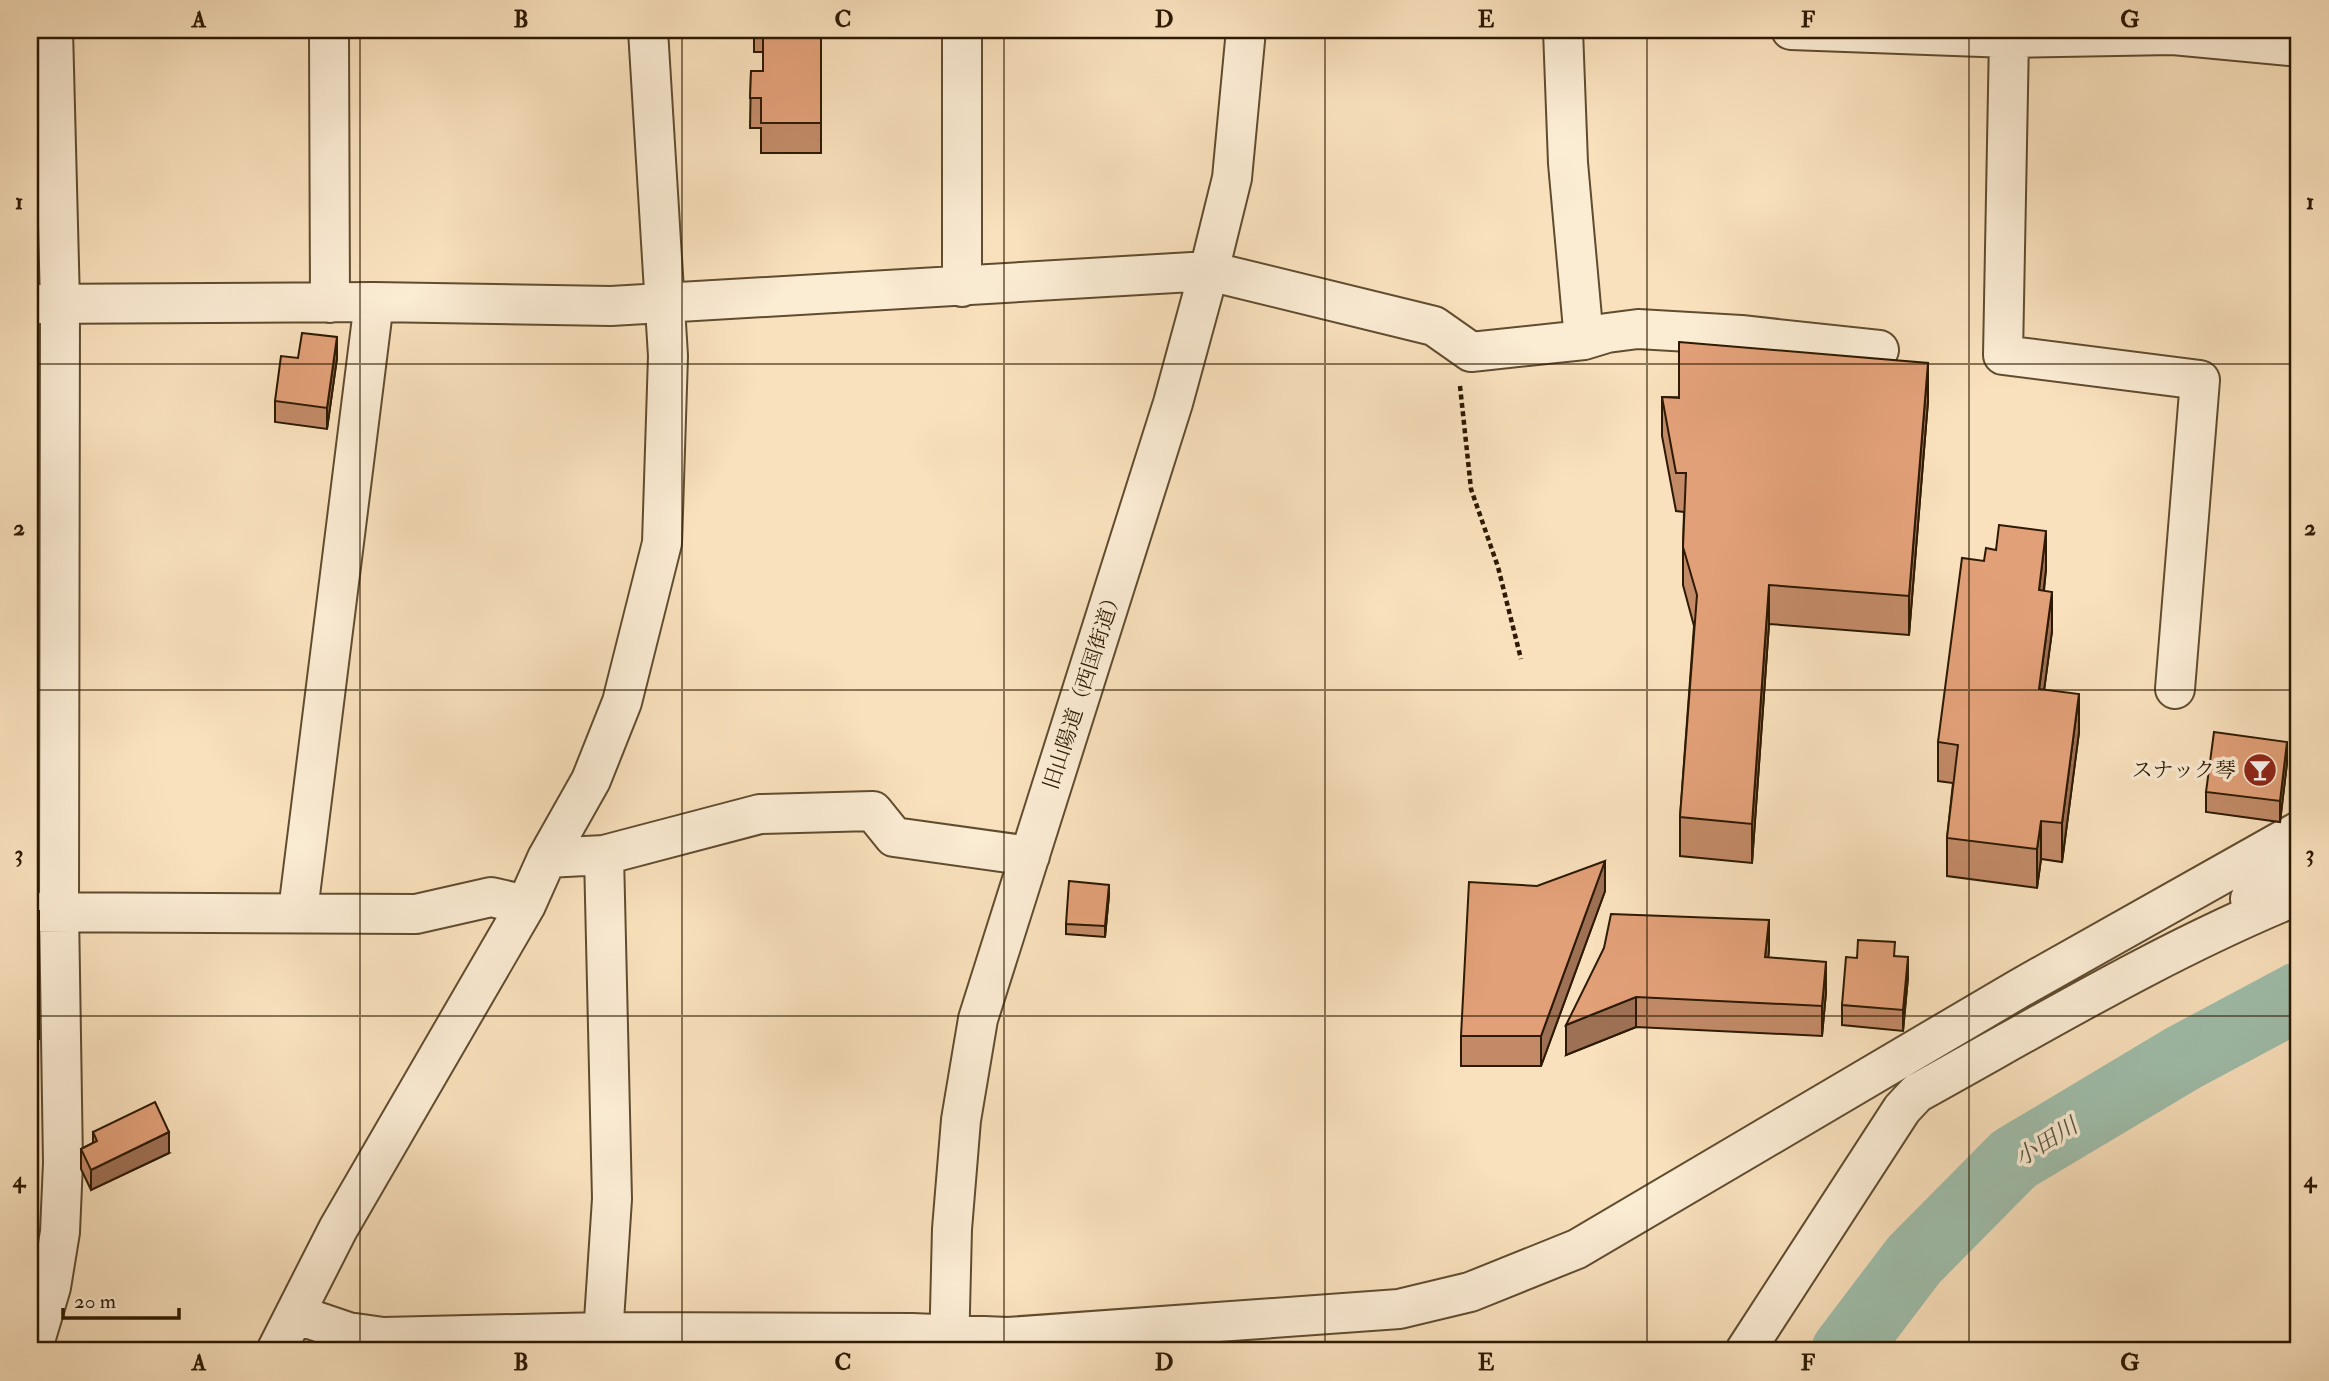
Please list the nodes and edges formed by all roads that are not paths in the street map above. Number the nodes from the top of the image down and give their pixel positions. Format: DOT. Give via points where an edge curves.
graph roads {
  1 [pos="53,30"];
  2 [pos="329,30"];
  3 [pos="648,30"];
  4 [pos="962,30"];
  5 [pos="1247,30"];
  6 [pos="1563,30"];
  7 [pos="1791,30"];
  8 [pos="1881,31"];
  9 [pos="2174,33"];
  10 [pos="2009,38"];
  11 [pos="2299,47"];
  12 [pos="1209,271"];
  13 [pos="962,287"];
  14 [pos="374,302"];
  15 [pos="45,303"];
  16 [pos="330,303"];
  17 [pos="664,303"];
  18 [pos="1584,340"];
  19 [pos="1879,350"];
  20 [pos="2175,689"];
  21 [pos="2299,831"];
  22 [pos="604,855"];
  23 [pos="1030,856"];
  24 [pos="547,858"];
  25 [pos="2299,862"];
  26 [pos="2299,895"];
  27 [pos="526,905"];
  28 [pos="45,911"];
  29 [pos="298,911"];
  30 [pos="2220,929"];
  31 [pos="295,1314"];
  32 [pos="603,1342"];
  33 [pos="950,1343"];
  34 [pos="32,1351"];
  35 [pos="276,1351"];
  36 [pos="1745,1351"];
  1 -- 15 [label="street"];
  2 -- 16 [label="street"];
  3 -- 17 [label="street"];
  4 -- 13 [label="street"];
  5 -- 12 [label="street, 旧山陽道（西国街道）" via="1233,178"];
  6 -- 18 [label="street" via="1568,163"];
  7 -- 8 [label="street"];
  8 -- 10 [label="street"];
  9 -- 10 [label="street"];
  9 -- 11 [label="street"];
  10 -- 20 [label="street" via="2003,355 2200,380"];
  12 -- 13 [label="street"];
  12 -- 18 [label="street" via="1434,326 1471,352"];
  12 -- 23 [label="street, 旧山陽道（西国街道）" via="1173,403"];
  13 -- 17 [label="street"];
  14 -- 16 [label="street"];
  14 -- 17 [label="street"];
  14 -- 29 [label="street"];
  15 -- 16 [label="street"];
  15 -- 28 [label="street"];
  17 -- 24 [label="street" via="668,356 662,544 622,702 591,780"];
  18 -- 19 [label="street" via="1638,329"];
  21 -- 33 [label="street" via="1577,1249 1470,1292 1399,1309"];
  22 -- 23 [label="street" via="760,814 873,811 894,837"];
  22 -- 24 [label="street"];
  22 -- 32 [label="street" via="612,1199"];
  23 -- 33 [label="street, 旧山陽道（西国街道）" via="978,1019 961,1120 952,1228"];
  24 -- 27 [label="street"];
  25 -- 30 [label="street" via="2227,915"];
  26 -- 30 [label="street"];
  27 -- 29 [label="street" via="491,897 416,914"];
  27 -- 31 [label="street" via="338,1229"];
  28 -- 29 [label="street"];
  28 -- 34 [label="street" via="63,1163 60,1232 51,1287"];
  30 -- 36 [label="street" via="1917,1093 1902,1109"];
  31 -- 32 [label="street" via="348,1332 383,1337"];
  31 -- 35 [label="street"];
  32 -- 33 [label="street"];
}
